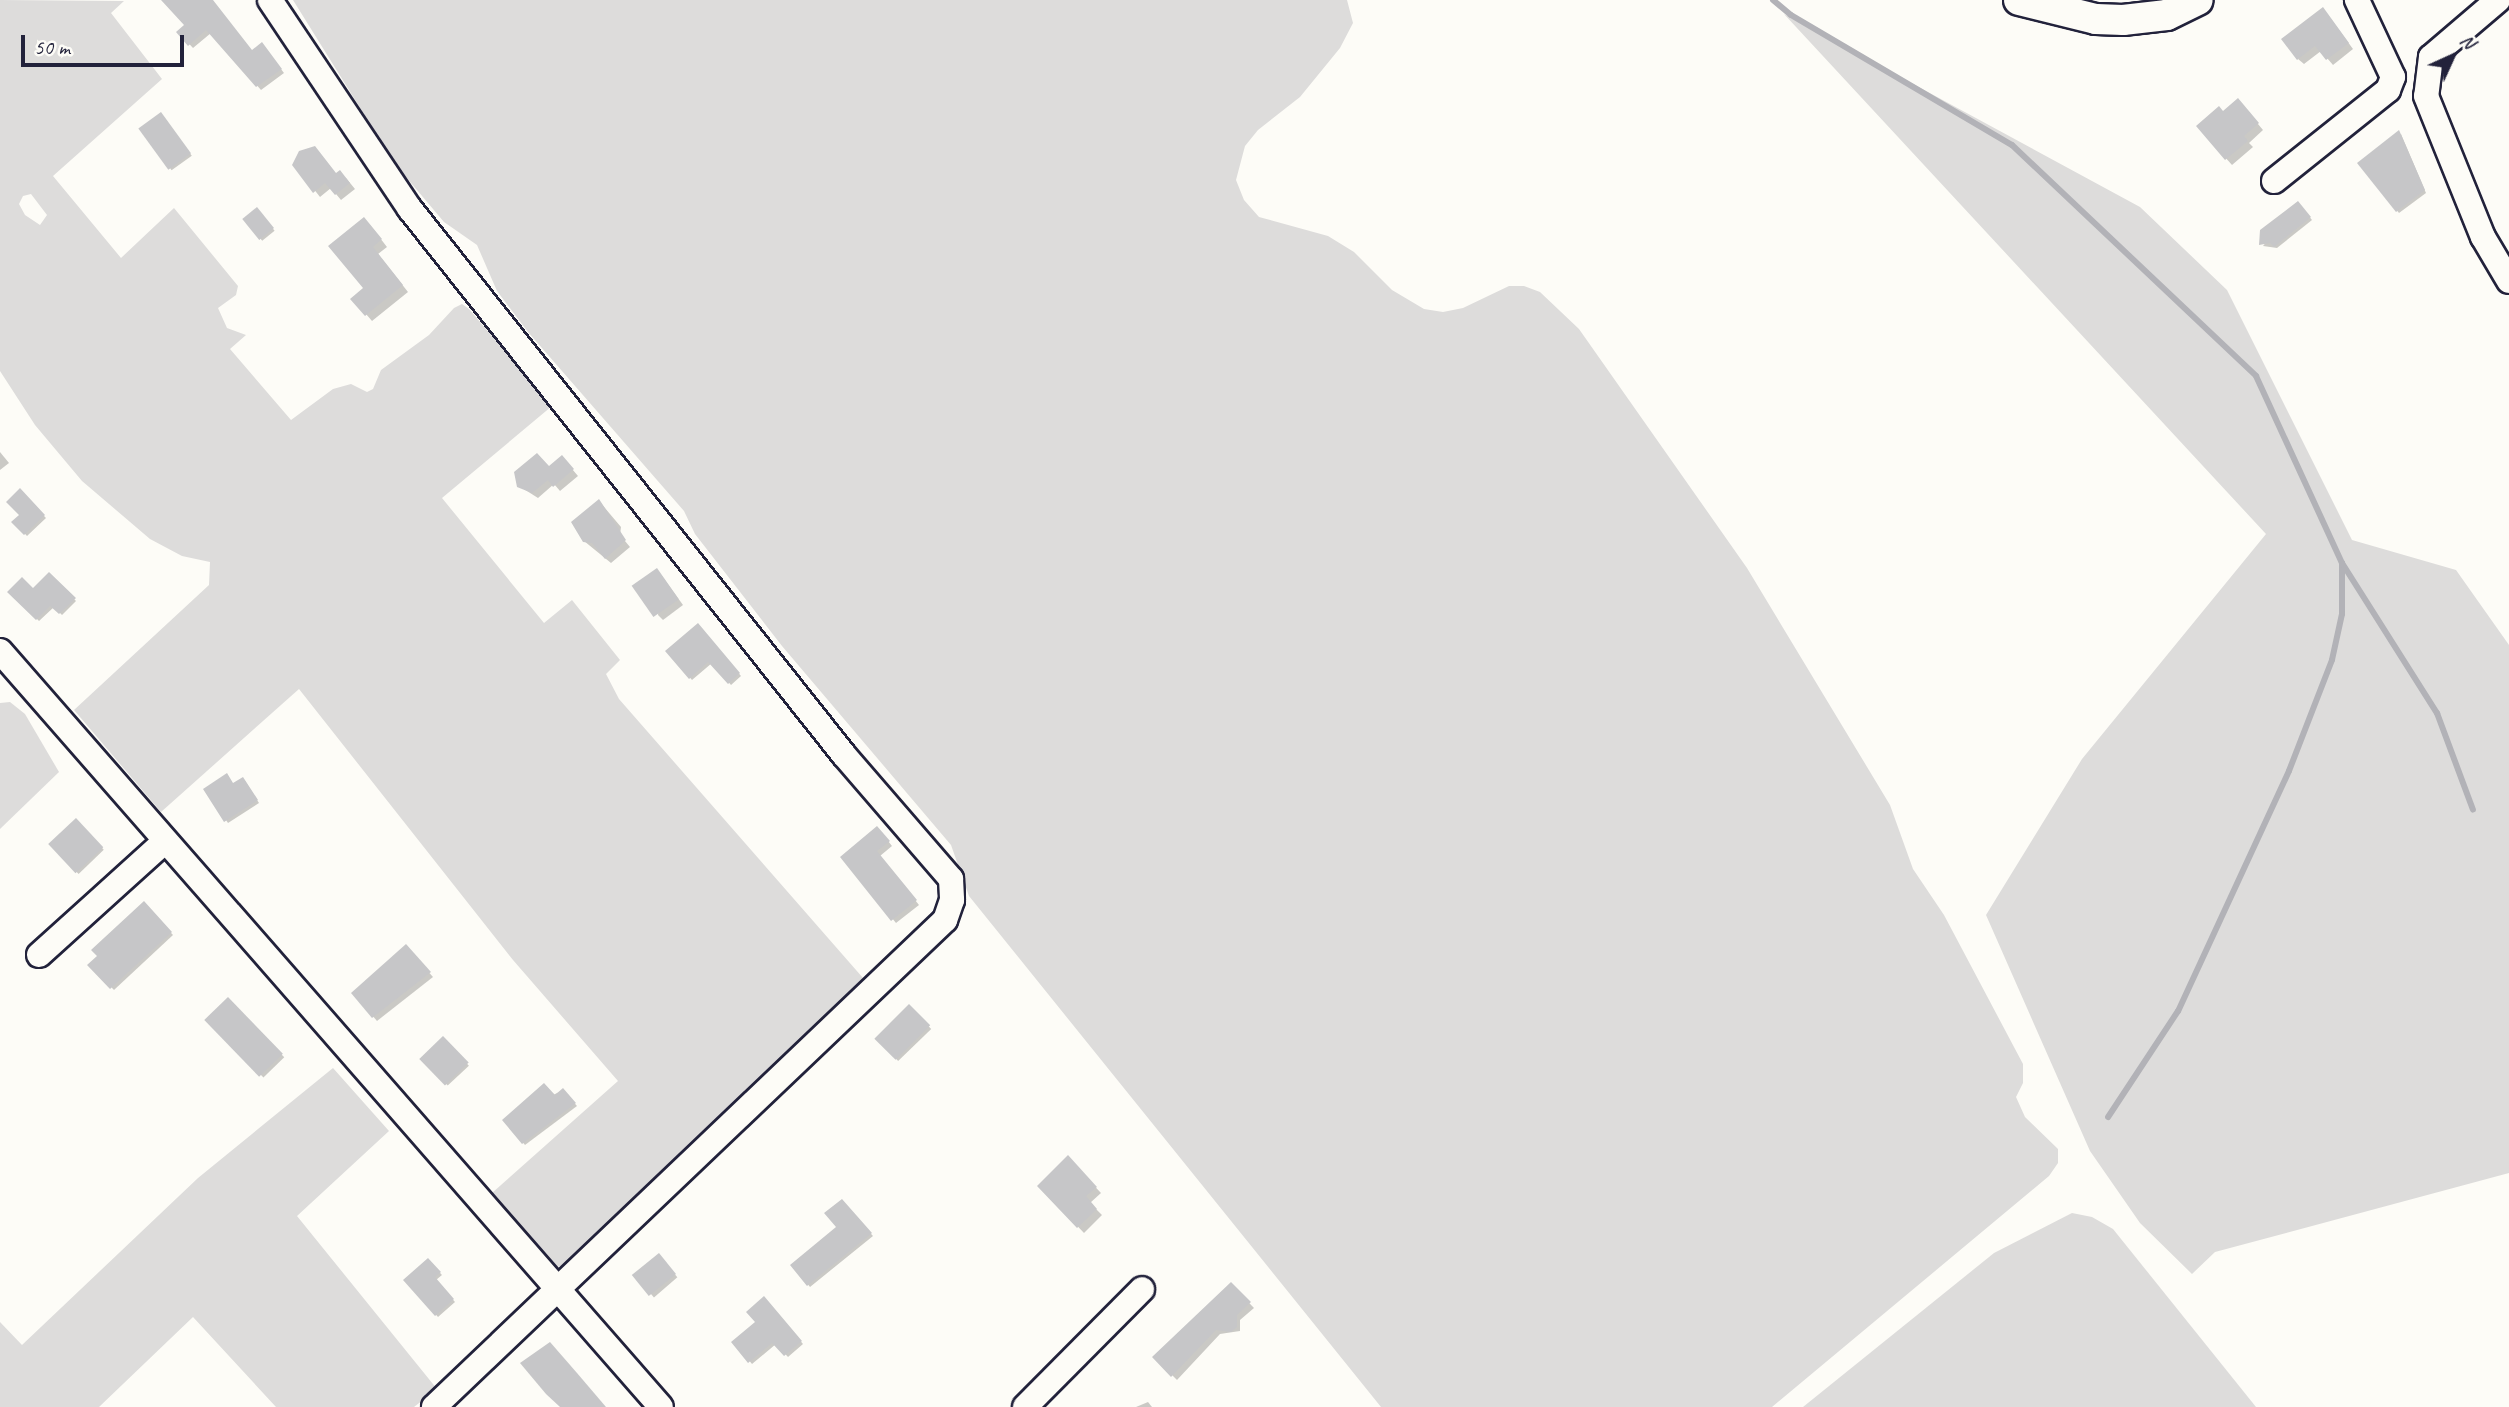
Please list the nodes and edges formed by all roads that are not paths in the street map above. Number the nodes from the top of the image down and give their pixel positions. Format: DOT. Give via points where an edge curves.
graph roads {
  1 [pos="270,0"];
  2 [pos="2019,0"];
  3 [pos="2198,0"];
  4 [pos="2357,0"];
  5 [pos="2498,0"];
  6 [pos="2274,181"];
  7 [pos="2509,281"];
  8 [pos="0,651"];
  9 [pos="166,841"];
  10 [pos="39,956"];
  11 [pos="557,1288"];
  12 [pos="1142,1289"];
  13 [pos="434,1407"];
  14 [pos="661,1407"];
  15 [pos="1025,1407"];
  1 -- 11 [label="street" via="410,209 844,755 951,879 952,900 945,920"];
  2 -- 3 [label="street" via="2096,19 2123,20 2167,15"];
  4 -- 6 [label="street" via="2393,77 2388,90"];
  5 -- 7 [label="street" via="2431,57 2426,96 2483,237"];
  8 -- 9 [label="street"];
  9 -- 10 [label="street"];
  9 -- 11 [label="street"];
  11 -- 13 [label="street"];
  11 -- 14 [label="street"];
  12 -- 15 [label="street"];
}
